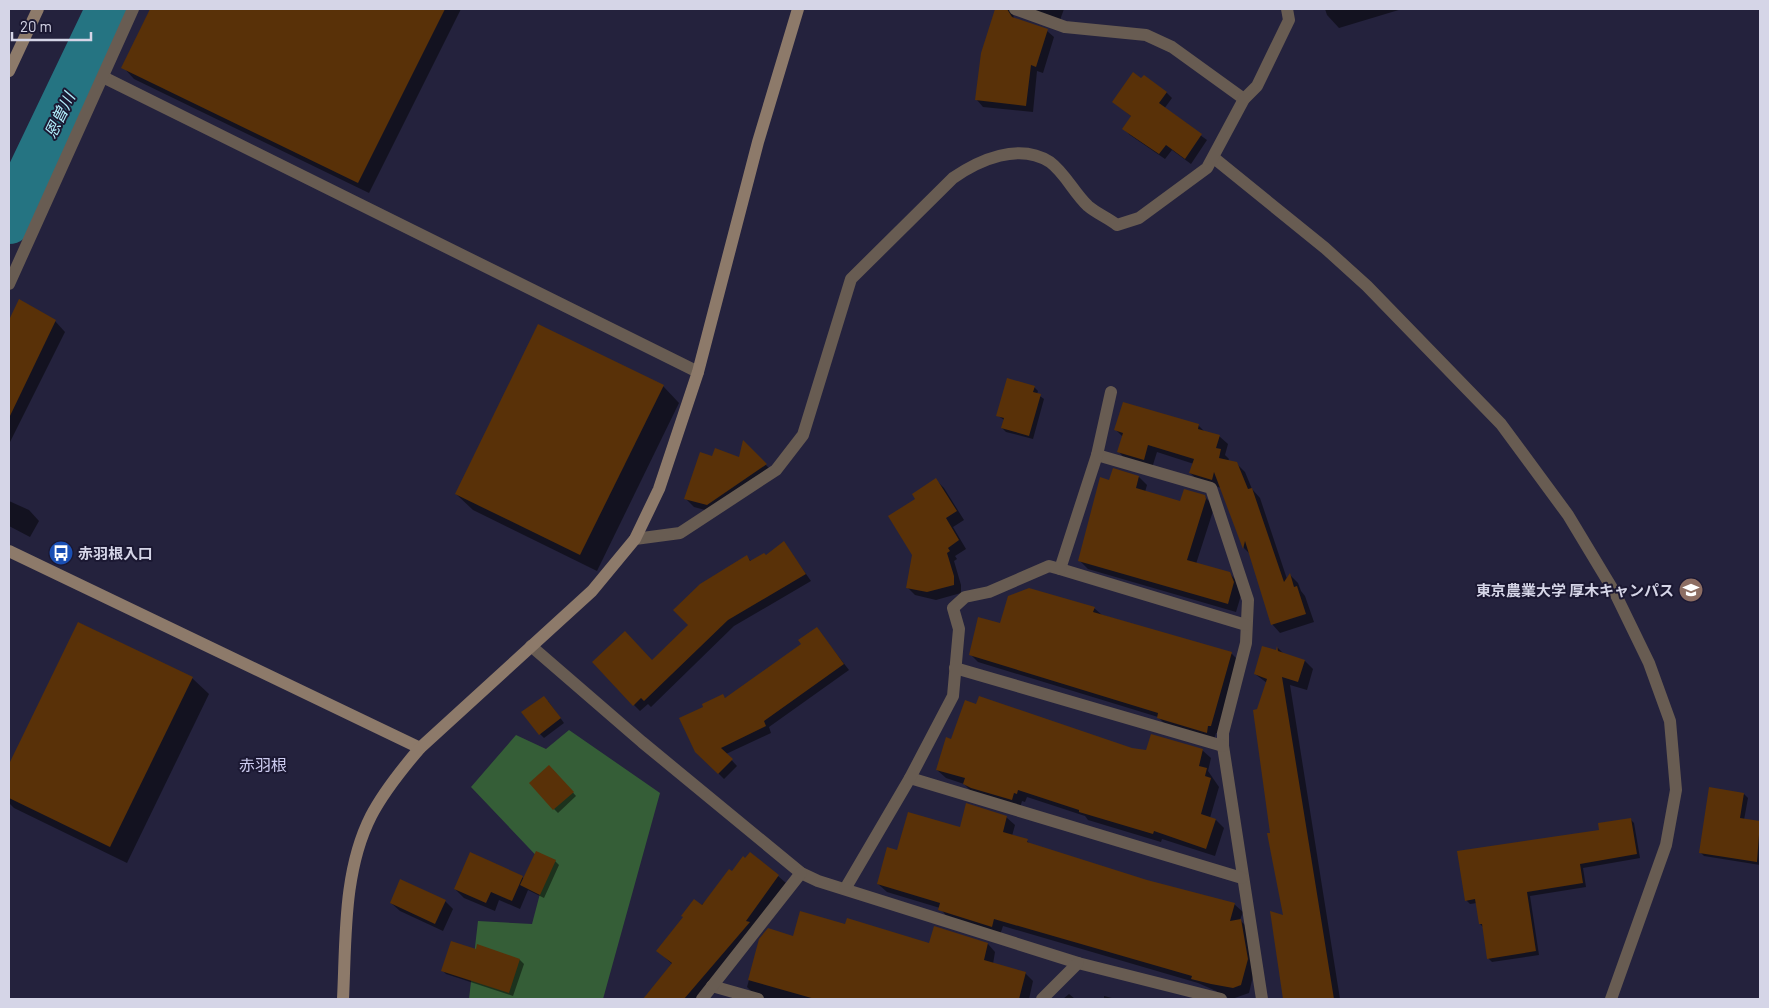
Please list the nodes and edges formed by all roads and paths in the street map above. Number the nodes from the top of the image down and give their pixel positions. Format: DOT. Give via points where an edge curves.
graph roads {
  1 [pos="38,9"];
  2 [pos="134,9"];
  3 [pos="798,9"];
  4 [pos="1015,9"];
  5 [pos="1287,9"];
  6 [pos="9,72"];
  7 [pos="103,77"];
  8 [pos="1244,99"];
  9 [pos="1214,158"];
  10 [pos="9,284"];
  11 [pos="698,372"];
  12 [pos="1111,392"];
  13 [pos="1097,454"];
  14 [pos="635,539"];
  15 [pos="9,551"];
  16 [pos="1060,569"];
  17 [pos="1246,625"];
  18 [pos="530,646"];
  19 [pos="954,668"];
  20 [pos="1223,746"];
  21 [pos="420,748"];
  22 [pos="910,778"];
  23 [pos="801,873"];
  24 [pos="1242,878"];
  25 [pos="845,889"];
  26 [pos="1078,963"];
  27 [pos="712,986"];
  28 [pos="343,999"];
  29 [pos="702,999"];
  30 [pos="758,999"];
  31 [pos="1042,999"];
  32 [pos="1220,999"];
  33 [pos="1262,999"];
  34 [pos="1611,999"];
  1 -- 6 [label="street"];
  2 -- 7 [label="street"];
  3 -- 11 [label="street" via="758,142"];
  4 -- 8 [label="street" via="1065,27 1146,35 1172,47"];
  5 -- 8 [label="street" via="1289,20 1257,86"];
  7 -- 10 [label="street"];
  7 -- 11 [label="street"];
  8 -- 9 [label="street"];
  9 -- 14 [label="street" via="1207,168 1139,218 1117,224 1088,206 1051,163 1037,156 1000,154 969,167 946,184 851,279 803,434 776,470 680,533"];
  9 -- 34 [label="street" via="1367,286 1501,424 1568,515 1615,593 1649,663 1670,720 1676,790 1666,845"];
  11 -- 14 [label="street" via="660,489"];
  12 -- 13 [label="street"];
  13 -- 16 [label="street"];
  13 -- 17 [label="street" via="1210,488 1248,600"];
  14 -- 18 [label="street" via="592,591"];
  15 -- 21 [label="street"];
  16 -- 17 [label="street"];
  16 -- 19 [label="street" via="1049,566 989,592 966,597 953,608 959,629"];
  17 -- 20 [label="street" via="1246,643 1223,734"];
  18 -- 21 [label="street"];
  18 -- 23 [label="street"];
  19 -- 20 [label="street"];
  19 -- 22 [label="street" via="953,696"];
  20 -- 24 [label="street"];
  21 -- 28 [label="street" via="395,777 370,817 354,864 347,907"];
  22 -- 24 [label="street"];
  22 -- 25 [label="street"];
  23 -- 25 [label="street"];
  23 -- 27 [label="street"];
  24 -- 33 [label="street"];
  25 -- 26 [label="street"];
  26 -- 31 [label="street"];
  26 -- 32 [label="street"];
  27 -- 29 [label="street"];
  27 -- 30 [label="street"];
}
